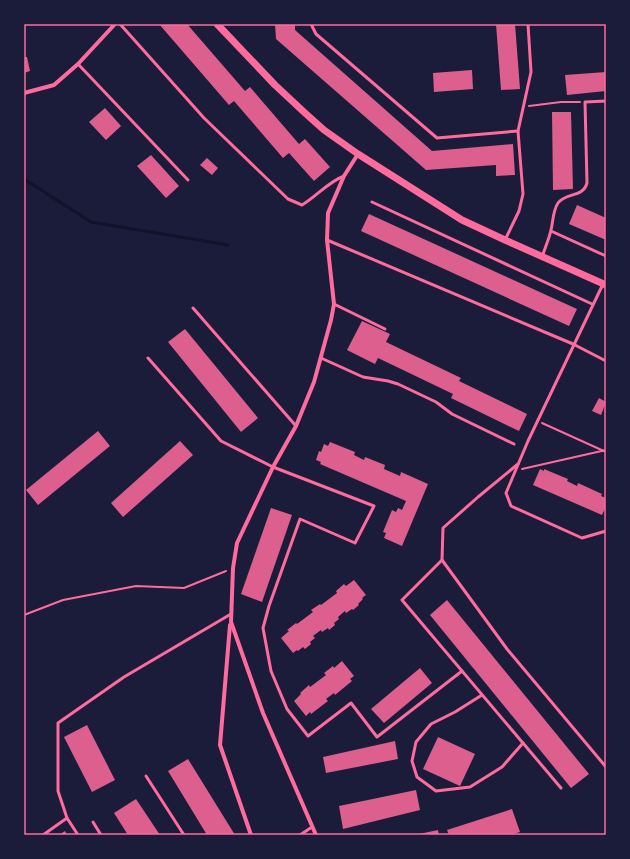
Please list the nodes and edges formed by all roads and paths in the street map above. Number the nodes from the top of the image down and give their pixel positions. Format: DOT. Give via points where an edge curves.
graph roads {
  1 [pos="115,24"];
  2 [pos="120,24"];
  3 [pos="217,24"];
  4 [pos="311,24"];
  5 [pos="528,24"];
  6 [pos="78,64"];
  7 [pos="24,93"];
  8 [pos="606,101"];
  9 [pos="585,102"];
  10 [pos="523,106"];
  11 [pos="518,131"];
  12 [pos="358,154"];
  13 [pos="344,176"];
  14 [pos="188,180"];
  15 [pos="372,202"];
  16 [pos="551,231"];
  17 [pos="327,240"];
  18 [pos="505,240"];
  19 [pos="542,256"];
  20 [pos="606,256"];
  21 [pos="604,284"];
  22 [pos="334,304"];
  23 [pos="592,304"];
  24 [pos="193,308"];
  25 [pos="385,329"];
  26 [pos="574,344"];
  27 [pos="148,358"];
  28 [pos="321,358"];
  29 [pos="606,361"];
  30 [pos="538,420"];
  31 [pos="296,426"];
  32 [pos="514,444"];
  33 [pos="605,451"];
  34 [pos="518,464"];
  35 [pos="273,467"];
  36 [pos="515,471"];
  37 [pos="606,531"];
  38 [pos="442,560"];
  39 [pos="233,568"];
  40 [pos="231,614"];
  41 [pos="24,615"];
  42 [pos="231,622"];
  43 [pos="462,671"];
  44 [pos="482,695"];
  45 [pos="523,743"];
  46 [pos="606,767"];
  47 [pos="146,776"];
  48 [pos="561,788"];
  49 [pos="67,818"];
  50 [pos="93,822"];
  51 [pos="312,827"];
  52 [pos="43,835"];
  53 [pos="78,835"];
  54 [pos="101,835"];
  55 [pos="184,835"];
  56 [pos="251,835"];
  57 [pos="300,835"];
  58 [pos="316,835"];
  1 -- 6 [label="street"];
  2 -- 13 [label="lane" via="204,118 288,199 302,205 336,179"];
  3 -- 12 [label="street" via="290,99 324,130"];
  4 -- 11 [label="lane" via="316,34 437,138"];
  5 -- 10 [label="lane" via="531,72"];
  6 -- 7 [label="street" via="54,85"];
  6 -- 14 [label="lane"];
  8 -- 9 [label="lane"];
  9 -- 10 [label="path"];
  9 -- 16 [label="lane" via="588,183 586,189 558,203"];
  10 -- 11 [label="lane"];
  11 -- 18 [label="lane" via="523,194 519,211"];
  12 -- 13 [label="street"];
  12 -- 18 [label="street" via="462,220"];
  13 -- 17 [label="street" via="328,213"];
  15 -- 23 [label="lane"];
  16 -- 19 [label="lane"];
  16 -- 20 [label="lane"];
  17 -- 22 [label="street"];
  17 -- 26 [label="lane"];
  18 -- 19 [label="street"];
  19 -- 21 [label="street"];
  21 -- 23 [label="lane"];
  22 -- 25 [label="lane"];
  22 -- 28 [label="street"];
  23 -- 26 [label="lane"];
  24 -- 31 [label="lane"];
  26 -- 29 [label="lane"];
  26 -- 30 [label="lane"];
  27 -- 35 [label="lane" via="221,441"];
  28 -- 31 [label="street"];
  28 -- 32 [label="lane" via="363,377 393,382"];
  30 -- 33 [label="path"];
  30 -- 34 [label="lane"];
  31 -- 35 [label="street"];
  33 -- 36 [label="path"];
  34 -- 36 [label="lane"];
  34 -- 38 [label="lane" via="443,528"];
  35 -- 39 [label="street" via="237,543"];
  35 -- 43 [label="lane" via="374,506 355,543 300,519 269,606 263,628 271,670 287,709 308,736 351,703 377,737"];
  36 -- 37 [label="lane" via="506,493 511,506 582,538"];
  38 -- 43 [label="lane" via="402,600"];
  38 -- 46 [label="lane" via="507,649"];
  39 -- 40 [label="street"];
  39 -- 41 [label="path" via="184,588 136,586 63,600"];
  40 -- 42 [label="street"];
  40 -- 49 [label="lane" via="124,677 58,723 58,791"];
  42 -- 51 [label="street" via="263,713"];
  42 -- 56 [label="street" via="220,745"];
  43 -- 44 [label="lane"];
  44 -- 45 [label="lane"];
  44 -- 45 [label="lane" via="431,724 416,742 412,762 418,777 436,791 470,787 502,767"];
  45 -- 48 [label="lane"];
  47 -- 55 [label="lane"];
  49 -- 52 [label="lane"];
  49 -- 53 [label="lane"];
  50 -- 54 [label="lane"];
  51 -- 57 [label="lane"];
  51 -- 58 [label="street"];
}
